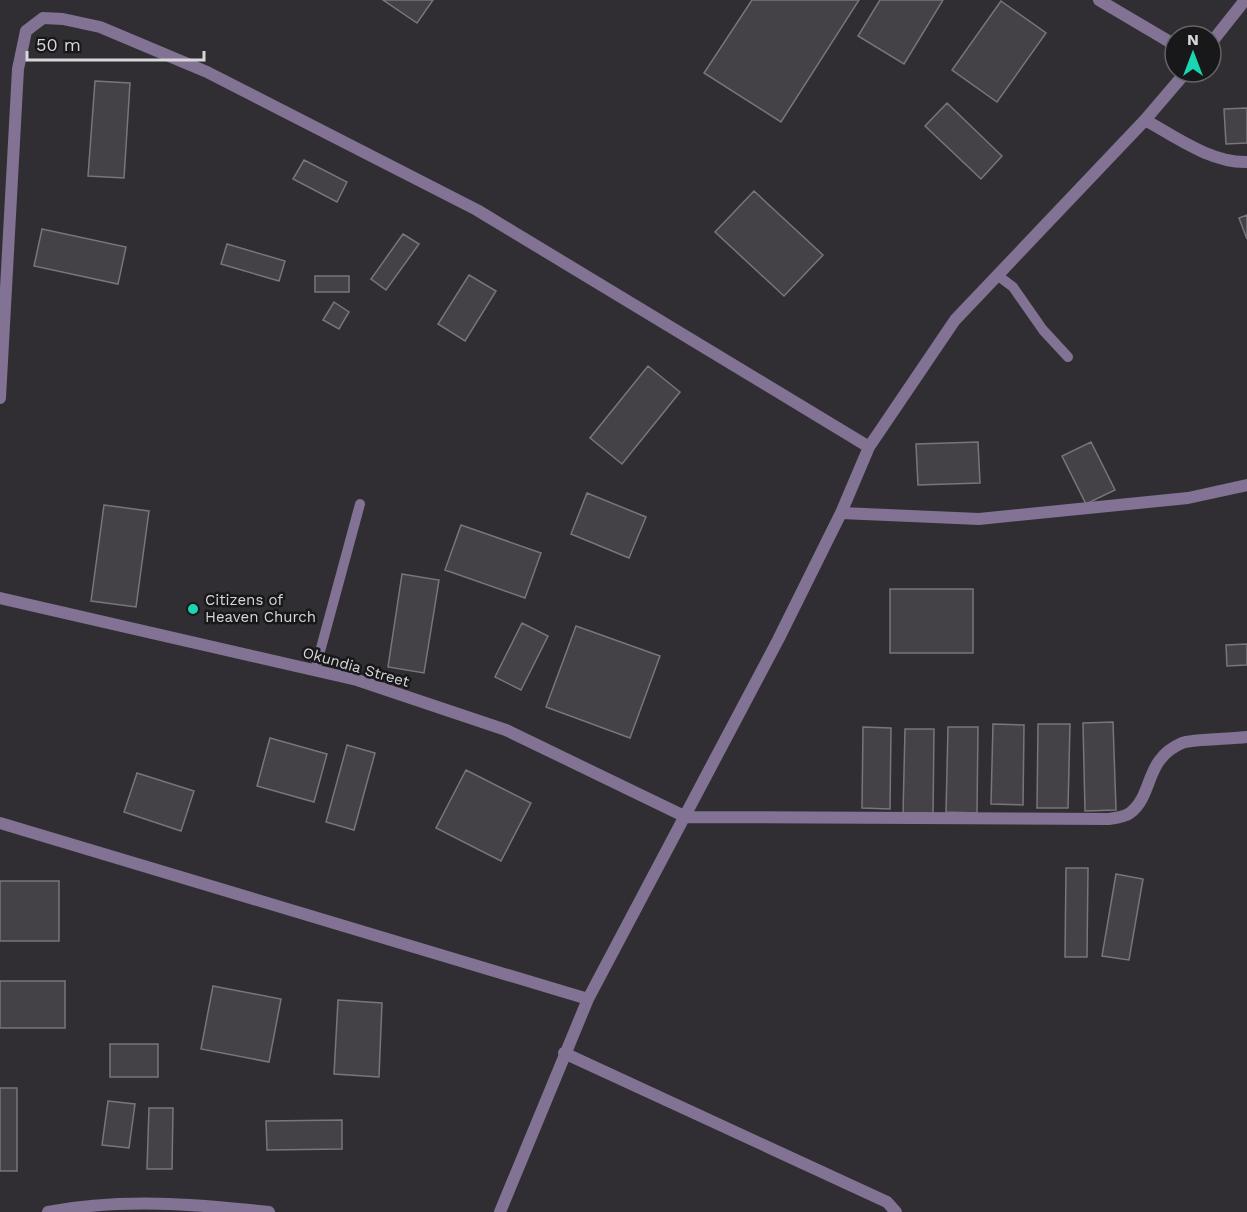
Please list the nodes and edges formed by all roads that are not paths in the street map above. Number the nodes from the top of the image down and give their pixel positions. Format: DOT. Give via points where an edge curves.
graph roads {
  1 [pos="1099,0"];
  2 [pos="1245,0"];
  3 [pos="1223,28"];
  4 [pos="1163,38"];
  5 [pos="1176,84"];
  6 [pos="1145,120"];
  7 [pos="1247,162"];
  8 [pos="997,275"];
  9 [pos="1068,357"];
  10 [pos="0,398"];
  11 [pos="869,447"];
  12 [pos="1247,485"];
  13 [pos="360,504"];
  14 [pos="841,513"];
  15 [pos="0,598"];
  16 [pos="315,670"];
  17 [pos="1247,737"];
  18 [pos="686,817"];
  19 [pos="0,823"];
  20 [pos="588,999"];
  21 [pos="564,1053"];
  22 [pos="48,1212"];
  23 [pos="269,1212"];
  24 [pos="500,1212"];
  25 [pos="896,1212"];
  1 -- 4 [label="street"];
  2 -- 3 [label="street"];
  5 -- 6 [label="street"];
  6 -- 7 [label="street" via="1219,158"];
  6 -- 8 [label="street"];
  8 -- 9 [label="lane" via="1013,287 1042,330"];
  8 -- 11 [label="street" via="955,320"];
  10 -- 11 [label="street" via="18,69 26,31 43,18 100,27 207,72 477,210"];
  11 -- 14 [label="street"];
  12 -- 14 [label="street" via="1188,498 979,519"];
  13 -- 16 [label="lane"];
  14 -- 18 [label="street"];
  15 -- 16 [label="street, Okundia Street"];
  16 -- 18 [label="street, Okundia Street" via="357,680 506,730"];
  17 -- 18 [label="street" via="1182,742 1163,756 1150,773 1141,802 1129,814 1108,819"];
  18 -- 20 [label="street"];
  19 -- 20 [label="street"];
  20 -- 21 [label="street"];
  21 -- 24 [label="street"];
  21 -- 25 [label="street" via="887,1202"];
  22 -- 23 [label="street" via="130,1204 218,1206"];
}
